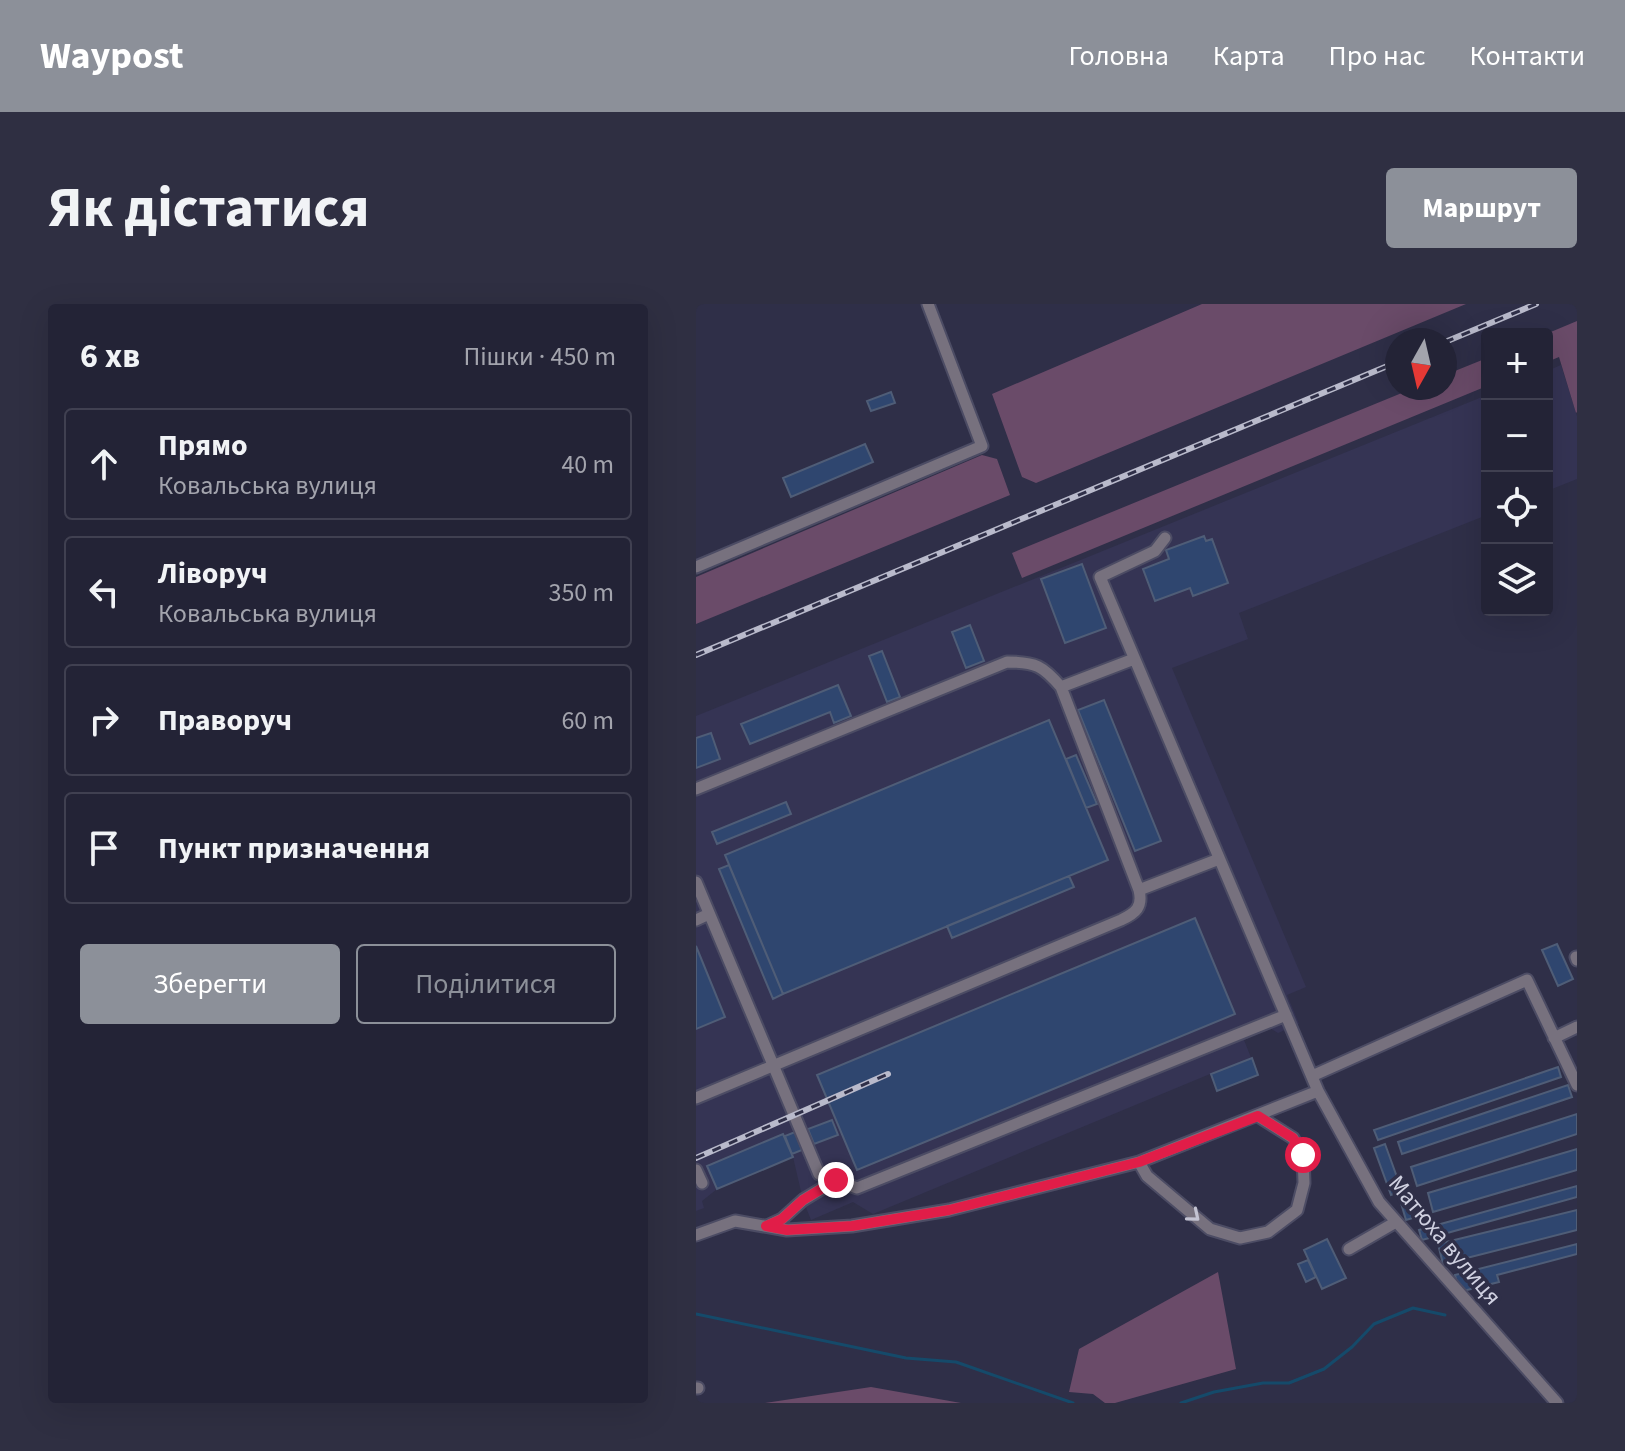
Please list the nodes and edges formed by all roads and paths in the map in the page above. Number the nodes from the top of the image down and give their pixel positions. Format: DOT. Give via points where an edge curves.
graph roads {
  1 [pos="928,304"];
  2 [pos="1165,538"];
  3 [pos="696,567"];
  4 [pos="1134,659"];
  5 [pos="1061,687"];
  6 [pos="696,789"];
  7 [pos="1219,859"];
  8 [pos="696,882"];
  9 [pos="1139,890"];
  10 [pos="709,914"];
  11 [pos="696,920"];
  12 [pos="1286,1015"];
  13 [pos="1577,1027"];
  14 [pos="1554,1038"];
  15 [pos="773,1066"];
  16 [pos="1312,1076"];
  17 [pos="1577,1085"];
  18 [pos="1318,1091"];
  19 [pos="696,1098"];
  20 [pos="1258,1116"];
  21 [pos="1139,1162"];
  22 [pos="696,1170"];
  23 [pos="836,1180"];
  24 [pos="702,1183"];
  25 [pos="1396,1222"];
  26 [pos="766,1226"];
  27 [pos="696,1235"];
  28 [pos="1349,1249"];
  29 [pos="1557,1403"];
  1 -- 3 [label="street" via="982,446"];
  2 -- 4 [label="street, Матюха вулиця" via="1155,551 1100,577"];
  4 -- 5 [label="street"];
  4 -- 7 [label="street, Матюха вулиця"];
  5 -- 6 [label="street" via="1044,668 1007,662"];
  5 -- 9 [label="street"];
  7 -- 9 [label="street"];
  7 -- 12 [label="street, Матюха вулиця"];
  8 -- 10 [label="street"];
  9 -- 15 [label="street" via="1142,901 1136,913"];
  10 -- 11 [label="street"];
  10 -- 15 [label="street"];
  12 -- 16 [label="street, Матюха вулиця"];
  12 -- 23 [label="street" via="857,1188"];
  13 -- 14 [label="street"];
  14 -- 16 [label="street" via="1527,980"];
  14 -- 17 [label="street"];
  15 -- 19 [label="street"];
  15 -- 23 [label="street" via="819,1174"];
  16 -- 18 [label="street, Матюха вулиця"];
  18 -- 20 [label="street"];
  18 -- 25 [label="street, Матюха вулиця" via="1379,1202"];
  20 -- 21 [label="street"];
  21 -- 20 [label="street, one-way" via="1147,1176 1210,1229 1240,1238 1268,1232 1297,1210 1304,1183 1303,1155 1293,1138"];
  21 -- 26 [label="street" via="949,1210 852,1226"];
  22 -- 24 [label="street"];
  23 -- 26 [label="street"];
  25 -- 28 [label="street"];
  25 -- 29 [label="street, Матюха вулиця"];
  26 -- 27 [label="street" via="735,1221"];
}
